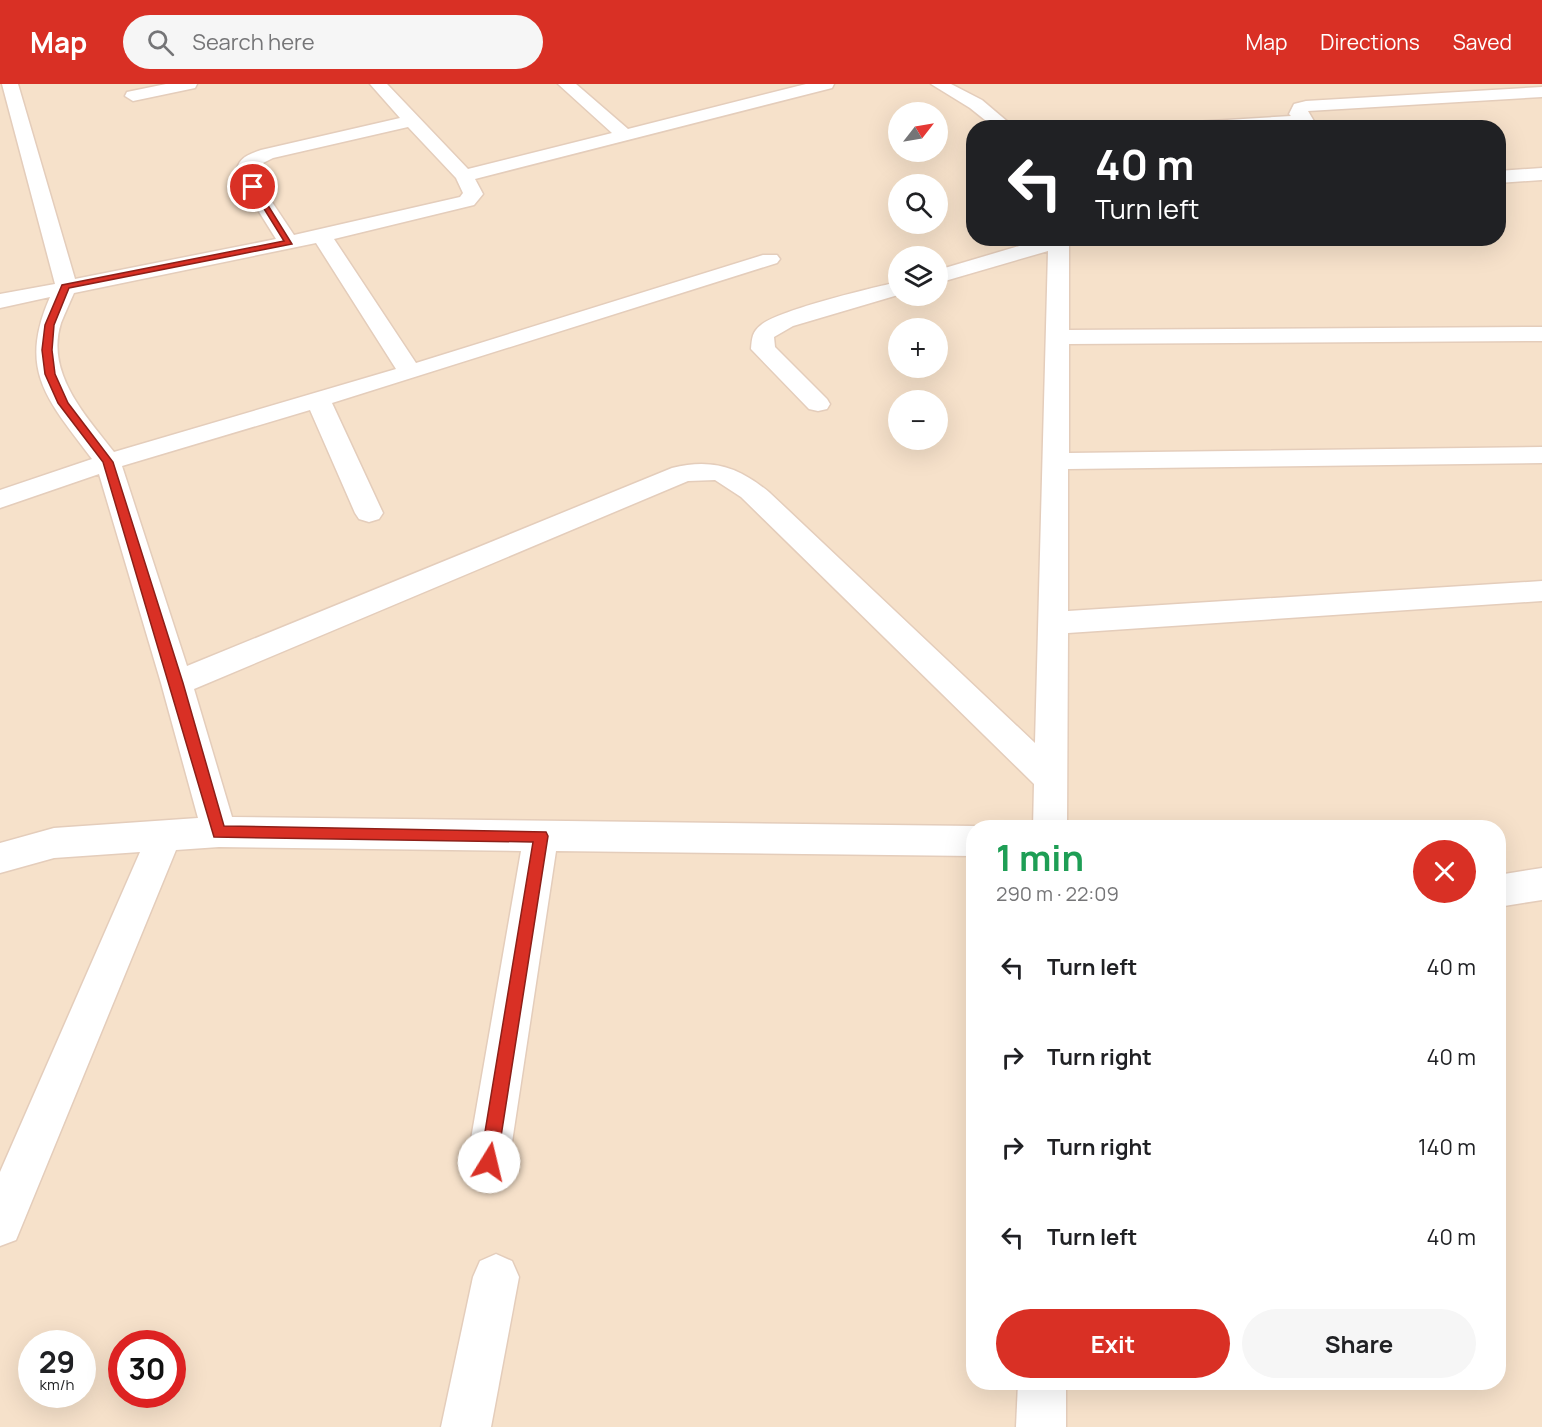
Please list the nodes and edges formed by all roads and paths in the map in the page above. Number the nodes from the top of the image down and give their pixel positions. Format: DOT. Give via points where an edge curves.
graph roads {
  1 [pos="10,84"];
  2 [pos="189,84"];
  3 [pos="378,84"];
  4 [pos="566,84"];
  5 [pos="826,84"];
  6 [pos="939,84"];
  7 [pos="1542,92"];
  8 [pos="133,96"];
  9 [pos="20,119"];
  10 [pos="997,120"];
  11 [pos="1304,120"];
  12 [pos="411,121"];
  13 [pos="0,123"];
  14 [pos="626,135"];
  15 [pos="1542,174"];
  16 [pos="464,176"];
  17 [pos="1506,176"];
  18 [pos="322,236"];
  19 [pos="289,243"];
  20 [pos="1039,246"];
  21 [pos="1059,246"];
  22 [pos="770,259"];
  23 [pos="948,274"];
  24 [pos="66,286"];
  25 [pos="888,291"];
  26 [pos="0,301"];
  27 [pos="1542,334"];
  28 [pos="1058,337"];
  29 [pos="410,372"];
  30 [pos="318,399"];
  31 [pos="818,404"];
  32 [pos="1542,455"];
  33 [pos="1056,461"];
  34 [pos="108,462"];
  35 [pos="0,499"];
  36 [pos="369,513"];
  37 [pos="1542,591"];
  38 [pos="1053,623"];
  39 [pos="177,683"];
  40 [pos="1050,778"];
  41 [pos="1050,820"];
  42 [pos="219,832"];
  43 [pos="165,835"];
  44 [pos="541,836"];
  45 [pos="966,841"];
  46 [pos="0,858"];
  47 [pos="1542,884"];
  48 [pos="1506,890"];
  49 [pos="489,1162"];
  50 [pos="0,1224"];
  51 [pos="496,1277"];
  52 [pos="1042,1390"];
  53 [pos="466,1427"];
  54 [pos="1041,1427"];
  1 -- 9 [label="street"];
  2 -- 8 [label="street"];
  3 -- 12 [label="street"];
  4 -- 14 [label="street"];
  5 -- 14 [label="street"];
  6 -- 10 [label="street"];
  7 -- 11 [label="street" via="1306,106 1297,111"];
  9 -- 13 [label="street"];
  9 -- 24 [label="street"];
  12 -- 16 [label="street"];
  12 -- 19 [label="street" via="267,154 246,165 245,175"];
  14 -- 16 [label="street"];
  15 -- 17 [label="street"];
  16 -- 18 [label="street" via="473,194 467,201"];
  18 -- 19 [label="street"];
  18 -- 29 [label="street"];
  19 -- 24 [label="street"];
  20 -- 23 [label="street"];
  21 -- 28 [label="street"];
  22 -- 29 [label="street"];
  24 -- 26 [label="street"];
  24 -- 34 [label="street" via="49,325 50,374 63,403"];
  25 -- 31 [label="street" via="785,321 763,336 763,349"];
  27 -- 28 [label="street"];
  28 -- 33 [label="street"];
  29 -- 30 [label="street"];
  30 -- 34 [label="street"];
  30 -- 36 [label="street"];
  32 -- 33 [label="street"];
  33 -- 38 [label="street"];
  34 -- 35 [label="street"];
  34 -- 39 [label="street"];
  37 -- 38 [label="street"];
  38 -- 40 [label="street"];
  39 -- 40 [label="street" via="681,474 719,470 772,508"];
  39 -- 42 [label="street"];
  40 -- 41 [label="street"];
  42 -- 43 [label="street"];
  42 -- 44 [label="street"];
  43 -- 46 [label="street" via="54,843"];
  43 -- 50 [label="street"];
  44 -- 45 [label="street"];
  44 -- 49 [label="street"];
  47 -- 48 [label="street"];
  51 -- 53 [label="street"];
  52 -- 54 [label="street"];
}
